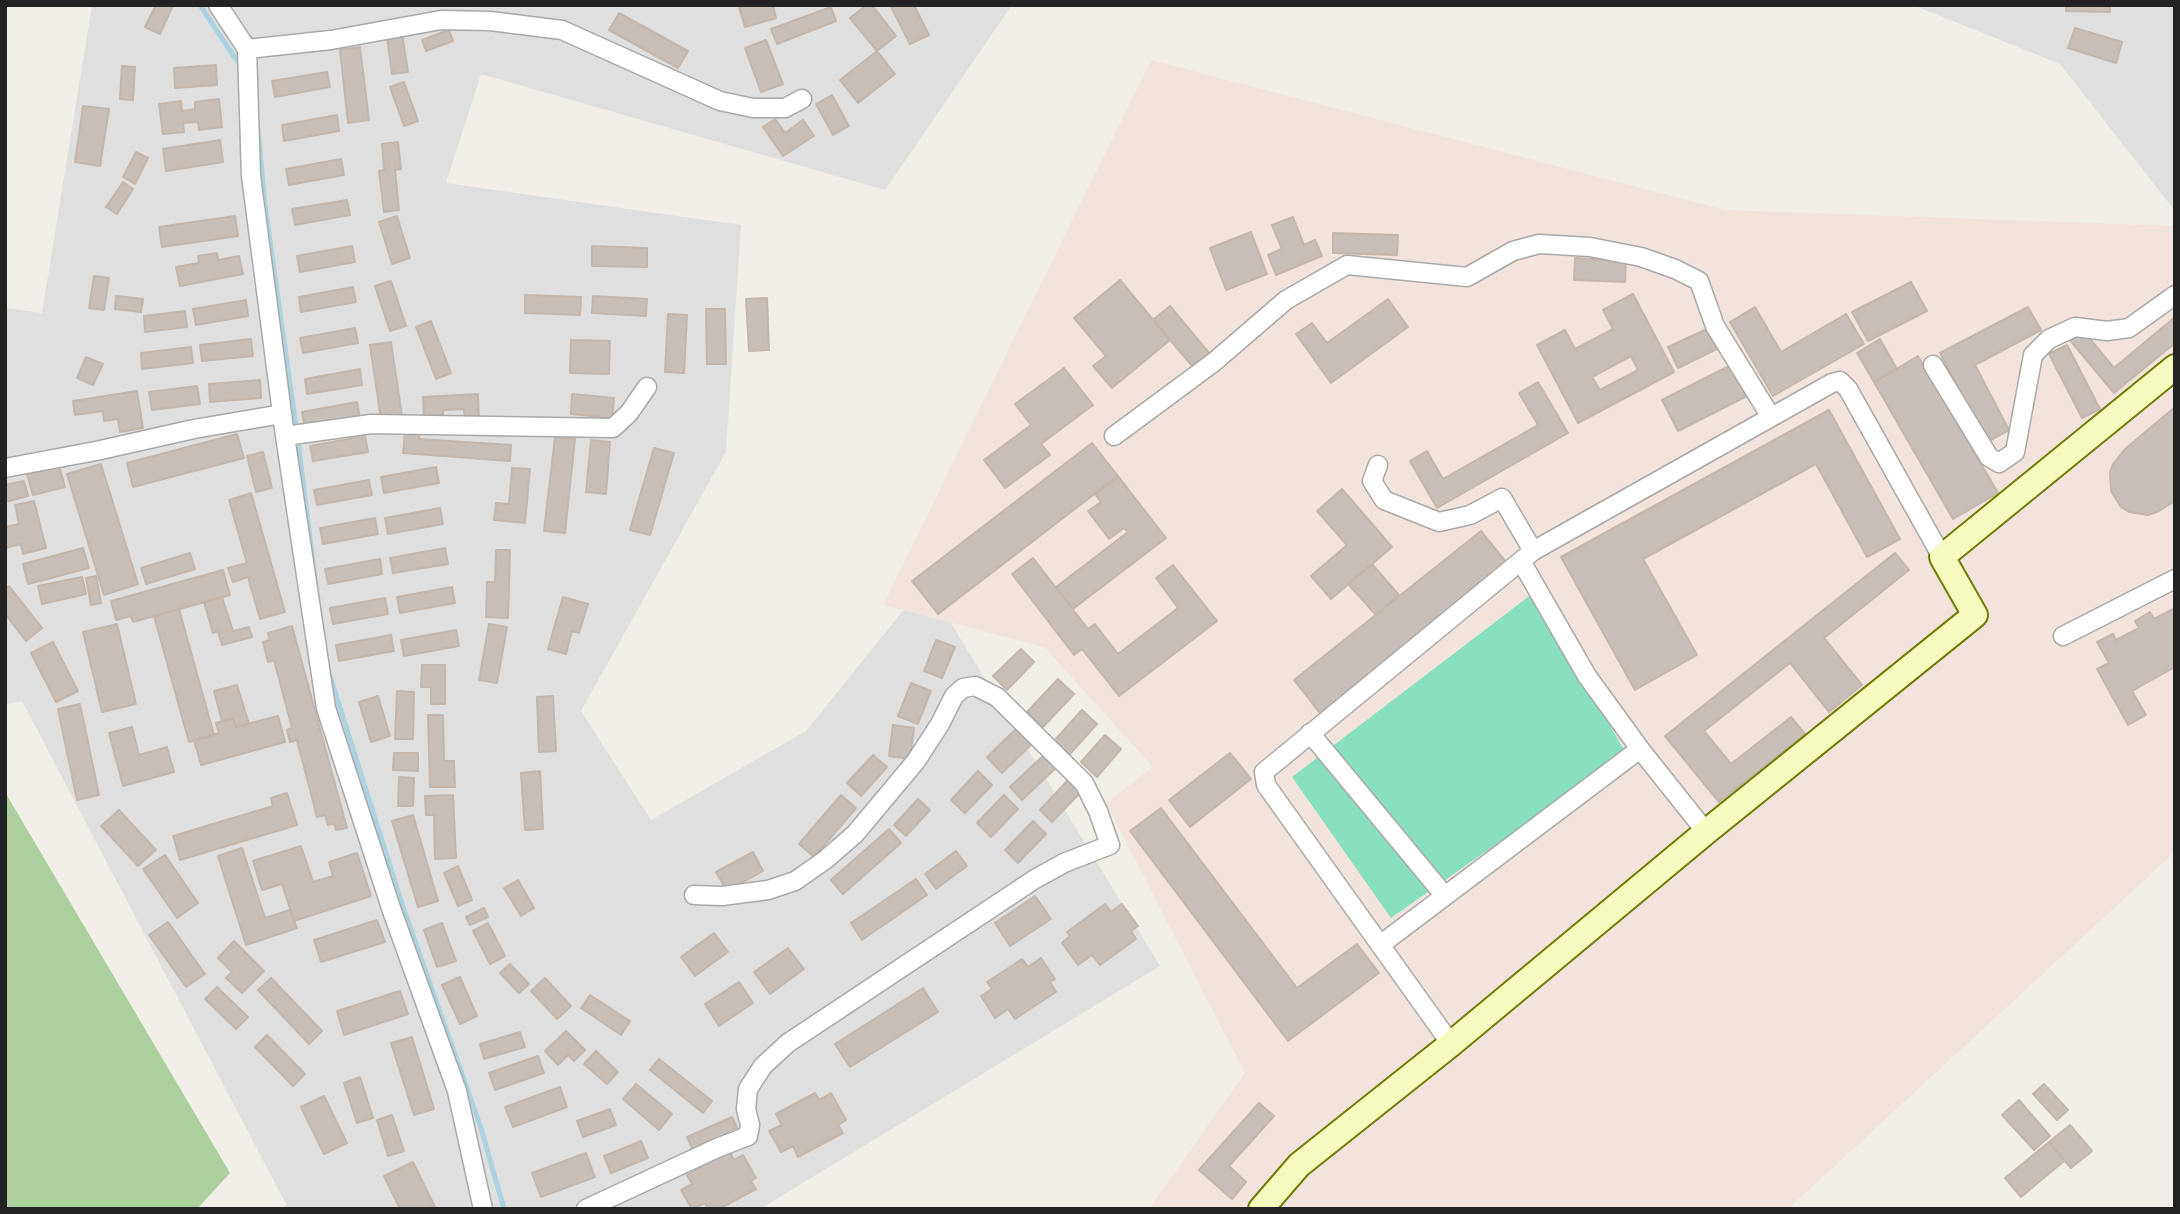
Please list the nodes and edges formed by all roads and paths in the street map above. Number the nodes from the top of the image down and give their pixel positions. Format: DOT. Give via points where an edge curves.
graph roads {
  1 [pos="218,5"];
  2 [pos="247,49"];
  3 [pos="802,99"];
  4 [pos="2175,295"];
  5 [pos="1933,365"];
  6 [pos="2175,368"];
  7 [pos="647,387"];
  8 [pos="282,414"];
  9 [pos="1771,417"];
  10 [pos="285,436"];
  11 [pos="1114,436"];
  12 [pos="1378,465"];
  13 [pos="5,468"];
  14 [pos="1527,556"];
  15 [pos="1941,557"];
  16 [pos="2175,579"];
  17 [pos="2063,636"];
  18 [pos="1310,733"];
  19 [pos="1640,749"];
  20 [pos="1706,832"];
  21 [pos="694,895"];
  22 [pos="1445,896"];
  23 [pos="1380,945"];
  24 [pos="1451,1044"];
  25 [pos="483,1209"];
  26 [pos="586,1209"];
  27 [pos="1261,1209"];
  1 -- 2 [label="street"];
  2 -- 3 [label="street" via="331,40 441,20 490,21 562,30 720,101 785,108"];
  2 -- 8 [label="street" via="251,176"];
  4 -- 5 [label="street" via="2129,328 2075,327 2049,339 2033,355 2015,452 1999,463 1989,457"];
  6 -- 15 [label="street"];
  7 -- 10 [label="street" via="613,428 371,424"];
  8 -- 10 [label="street"];
  8 -- 13 [label="street"];
  9 -- 11 [label="street" via="1715,326 1699,281 1641,257 1539,244 1513,251 1467,277 1347,265 1286,300 1214,362"];
  9 -- 14 [label="street"];
  9 -- 15 [label="street" via="1840,381"];
  10 -- 25 [label="street" via="326,708 457,1091"];
  12 -- 14 [label="street" via="1372,481 1384,500 1439,522 1470,515 1502,498"];
  14 -- 18 [label="street"];
  14 -- 19 [label="street" via="1587,676"];
  15 -- 20 [label="street" via="1975,615"];
  16 -- 17 [label="street"];
  18 -- 22 [label="street"];
  18 -- 23 [label="street" via="1264,772 1266,785"];
  19 -- 20 [label="street"];
  19 -- 22 [label="street"];
  20 -- 24 [label="street"];
  21 -- 26 [label="street" via="768,890 795,881 825,860 855,834 916,761 954,696 975,686 997,698 1084,783 1110,845 1035,878 788,1043 748,1090 748,1136"];
  22 -- 23 [label="street"];
  23 -- 24 [label="street"];
  24 -- 27 [label="street" via="1299,1165"];
}
